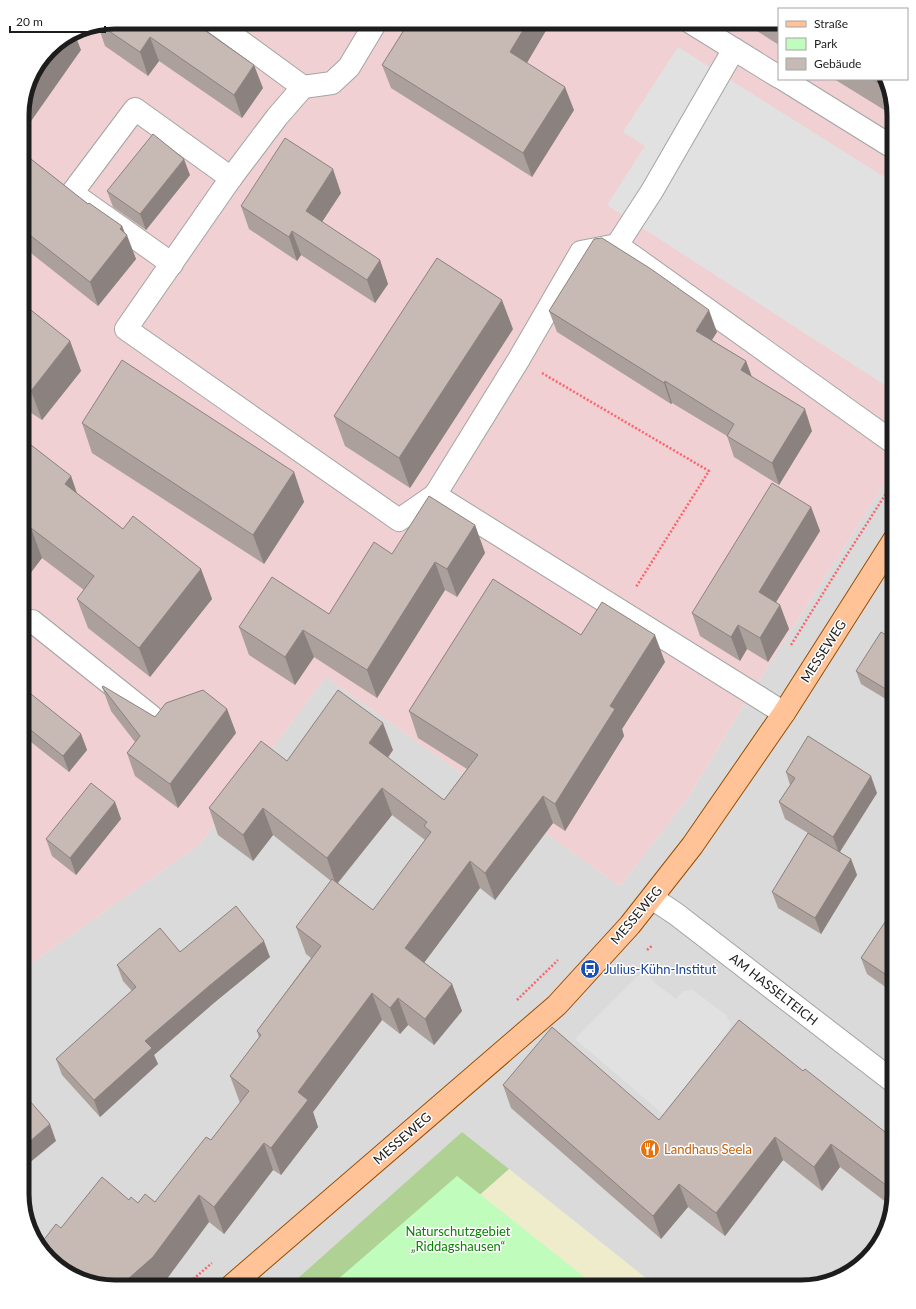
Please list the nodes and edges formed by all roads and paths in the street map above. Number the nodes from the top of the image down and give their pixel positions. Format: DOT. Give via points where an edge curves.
graph roads {
  1 [pos="224,29"];
  2 [pos="372,29"];
  3 [pos="701,29"];
  4 [pos="734,49"];
  5 [pos="778,76"];
  6 [pos="785,80"];
  7 [pos="303,87"];
  8 [pos="887,144"];
  9 [pos="231,178"];
  10 [pos="617,246"];
  11 [pos="172,264"];
  12 [pos="519,359"];
  13 [pos="887,438"];
  14 [pos="887,492"];
  15 [pos="435,495"];
  16 [pos="878,507"];
  17 [pos="882,510"];
  18 [pos="887,551"];
  19 [pos="621,612"];
  20 [pos="32,621"];
  21 [pos="791,646"];
  22 [pos="784,713"];
  23 [pos="151,716"];
  24 [pos="652,898"];
  25 [pos="562,955"];
  26 [pos="512,1005"];
  27 [pos="887,1077"];
  28 [pos="214,1261"];
  29 [pos="192,1280"];
  30 [pos="238,1280"];
  1 -- 7 [label="street"];
  2 -- 7 [label="street" via="349,67 332,83"];
  3 -- 4 [label="street"];
  4 -- 5 [label="street"];
  4 -- 10 [label="street" via="652,191"];
  6 -- 8 [label="street"];
  7 -- 9 [label="street"];
  9 -- 11 [label="street"];
  9 -- 11 [label="street" via="135,109 72,193"];
  10 -- 12 [label="street" via="581,252"];
  10 -- 13 [label="street"];
  11 -- 15 [label="street" via="126,329 399,520"];
  12 -- 15 [label="street"];
  12 -- 19 [label="path" via="709,471"];
  14 -- 16 [label="path"];
  15 -- 19 [label="street"];
  16 -- 17 [label="path"];
  16 -- 21 [label="path"];
  18 -- 22 [label="main road, MESSEWEG"];
  19 -- 22 [label="street"];
  20 -- 23 [label="street"];
  22 -- 24 [label="main road, MESSEWEG" via="692,846"];
  24 -- 27 [label="street, AM HASSELTEICH"];
  24 -- 30 [label="main road, MESSEWEG" via="557,1005"];
  25 -- 26 [label="path"];
  28 -- 29 [label="path"];
}
